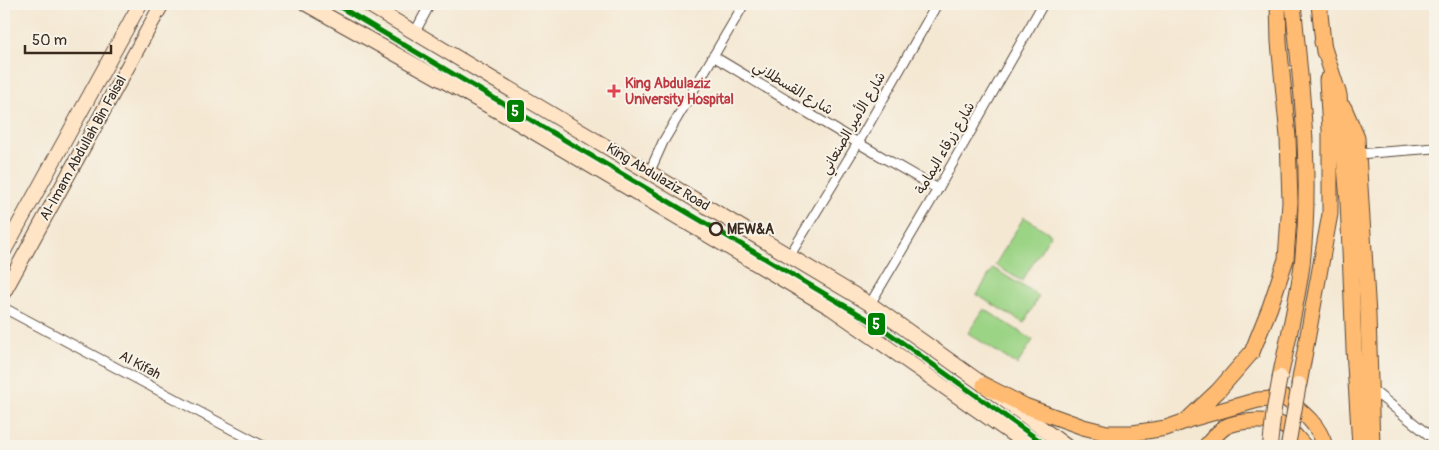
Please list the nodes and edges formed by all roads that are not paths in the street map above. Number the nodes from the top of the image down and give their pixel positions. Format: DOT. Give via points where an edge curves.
graph roads {
  1 [pos="140,4"];
  2 [pos="162,4"];
  3 [pos="306,4"];
  4 [pos="367,4"];
  5 [pos="430,4"];
  6 [pos="744,4"];
  7 [pos="937,4"];
  8 [pos="1043,4"];
  9 [pos="1278,4"];
  10 [pos="1293,4"];
  11 [pos="1319,4"];
  12 [pos="415,32"];
  13 [pos="1322,42"];
  14 [pos="713,56"];
  15 [pos="1339,95"];
  16 [pos="858,143"];
  17 [pos="1435,148"];
  18 [pos="1358,154"];
  19 [pos="650,171"];
  20 [pos="938,188"];
  21 [pos="4,251"];
  22 [pos="790,255"];
  23 [pos="4,292"];
  24 [pos="870,304"];
  25 [pos="4,308"];
  26 [pos="1280,376"];
  27 [pos="1298,384"];
  28 [pos="984,385"];
  29 [pos="1371,389"];
  30 [pos="1186,421"];
  31 [pos="1435,440"];
  32 [pos="263,446"];
  33 [pos="1029,446"];
  34 [pos="1066,446"];
  35 [pos="1206,446"];
  36 [pos="1270,446"];
  37 [pos="1288,446"];
  38 [pos="1304,446"];
  39 [pos="1325,446"];
  40 [pos="1360,446"];
  41 [pos="1372,446"];
  1 -- 21 [label="main road, Al-Imam Abdullah Bin Faisal"];
  2 -- 23 [label="main road, Al-Imam Abdullah Bin Faisal"];
  3 -- 33 [label="main road, King Abdulaziz Road" via="510,118 831,308"];
  4 -- 12 [label="main road, King Abdulaziz Road"];
  5 -- 12 [label="street"];
  6 -- 14 [label="street"];
  7 -- 16 [label="street, شارع الأمير الصنعاني"];
  8 -- 20 [label="street, شارع زرقاء اليمامة"];
  9 -- 30 [label="main road" via="1288,137 1290,202 1286,259 1252,352"];
  10 -- 26 [label="main road" via="1305,144 1304,236 1302,264"];
  11 -- 13 [label="main road"];
  12 -- 19 [label="main road, King Abdulaziz Road"];
  13 -- 15 [label="main road"];
  13 -- 27 [label="main road" via="1328,86 1330,214"];
  14 -- 16 [label="street, شارع القسطلاني"];
  14 -- 19 [label="street" via="663,142"];
  15 -- 18 [label="main road" via="1357,138"];
  15 -- 40 [label="main road" via="1348,201"];
  16 -- 20 [label="street, شارع القسطلاني"];
  16 -- 22 [label="street, شارع الأمير الصنعاني"];
  17 -- 18 [label="street"];
  18 -- 29 [label="main road"];
  19 -- 22 [label="main road, King Abdulaziz Road"];
  20 -- 24 [label="street, شارع زرقاء اليمامة"];
  22 -- 24 [label="main road, King Abdulaziz Road"];
  24 -- 28 [label="main road, King Abdulaziz Road"];
  25 -- 32 [label="street, Al Kifah"];
  26 -- 36 [label="main road, bridge"];
  27 -- 37 [label="main road, bridge"];
  28 -- 30 [label="main road" via="1025,406 1107,433 1166,428"];
  28 -- 34 [label="main road, King Abdulaziz Road"];
  29 -- 31 [label="street"];
  29 -- 41 [label="main road"];
  30 -- 39 [label="main road" via="1258,400 1285,398 1312,421"];
  35 -- 38 [label="main road" via="1226,426 1262,420 1282,424"];
}
